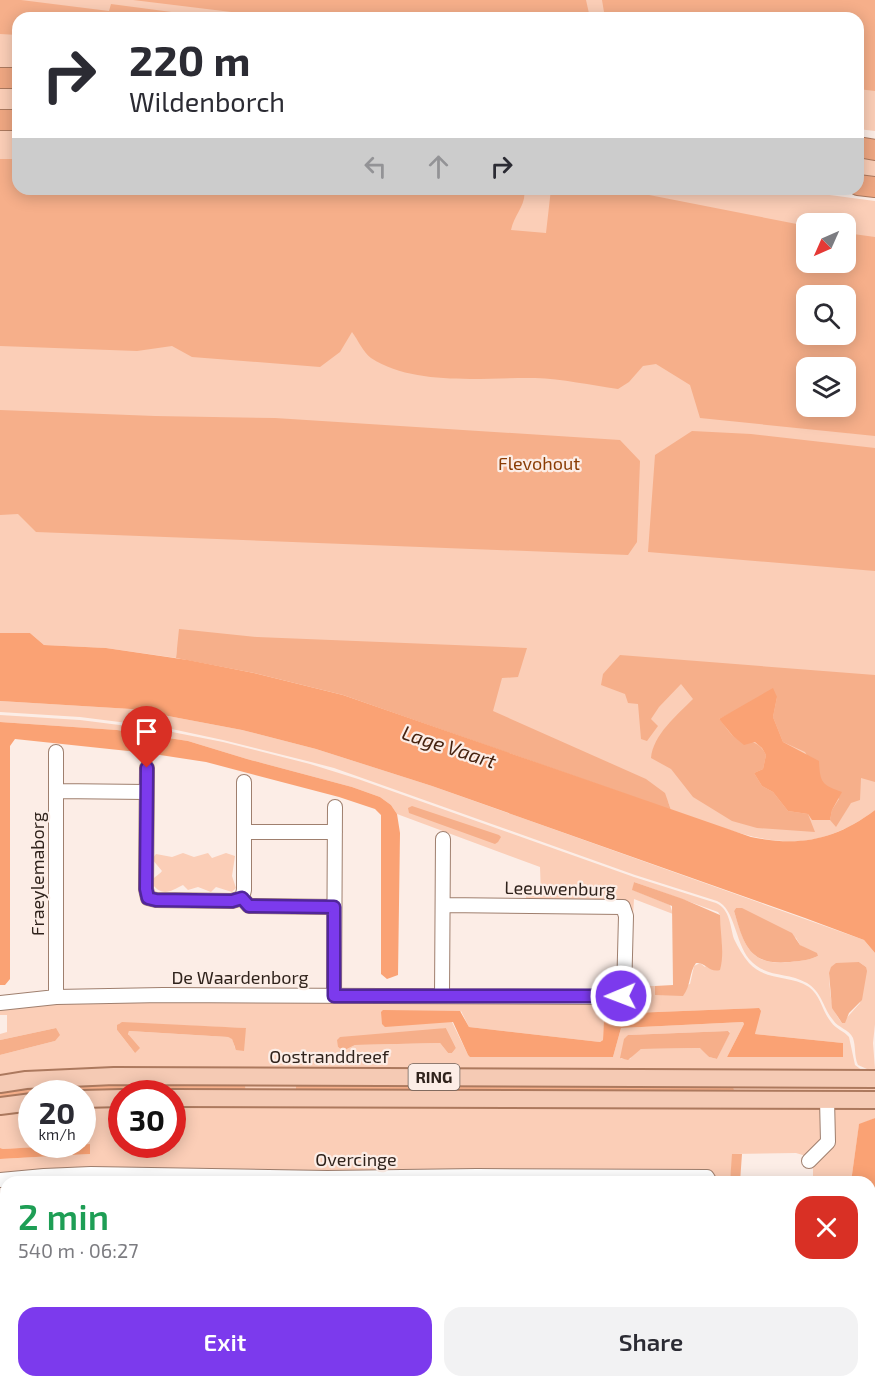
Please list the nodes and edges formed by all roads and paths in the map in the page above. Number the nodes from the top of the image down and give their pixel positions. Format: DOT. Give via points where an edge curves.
graph roads {
  1 [pos="56,752"];
  2 [pos="147,768"];
  3 [pos="244,782"];
  4 [pos="56,791"];
  5 [pos="146,792"];
  6 [pos="335,807"];
  7 [pos="244,832"];
  8 [pos="335,832"];
  9 [pos="443,838"];
  10 [pos="242,898"];
  11 [pos="443,905"];
  12 [pos="334,907"];
  13 [pos="623,995"];
  14 [pos="334,996"];
  15 [pos="442,996"];
  16 [pos="56,997"];
  17 [pos="0,1002"];
  18 [pos="872,1079"];
  19 [pos="0,1084"];
  20 [pos="186,1098"];
  21 [pos="827,1099"];
  22 [pos="872,1100"];
  23 [pos="18,1104"];
  24 [pos="0,1106"];
  25 [pos="809,1161"];
  1 -- 4 [label="street, Fraeylemaborg"];
  2 -- 5 [label="street"];
  3 -- 7 [label="street"];
  4 -- 5 [label="street"];
  4 -- 16 [label="street, Fraeylemaborg"];
  5 -- 10 [label="street" via="148,898"];
  6 -- 8 [label="street"];
  7 -- 8 [label="street"];
  7 -- 10 [label="street"];
  8 -- 12 [label="street"];
  9 -- 11 [label="street"];
  10 -- 12 [label="street" via="249,906"];
  11 -- 13 [label="street, Leeuwenburg" via="621,906 626,916"];
  11 -- 15 [label="street"];
  12 -- 14 [label="street"];
  13 -- 15 [label="street, De Waardenborg"];
  14 -- 15 [label="street, De Waardenborg"];
  14 -- 16 [label="street, De Waardenborg"];
  16 -- 17 [label="street, De Waardenborg"];
  18 -- 19 [label="main road, Oostranddreef / RING" via="114,1076"];
  20 -- 21 [label="main road, RING"];
  21 -- 22 [label="main road, RING"];
  21 -- 25 [label="street" via="828,1142"];
  23 -- 24 [label="main road"];
}
